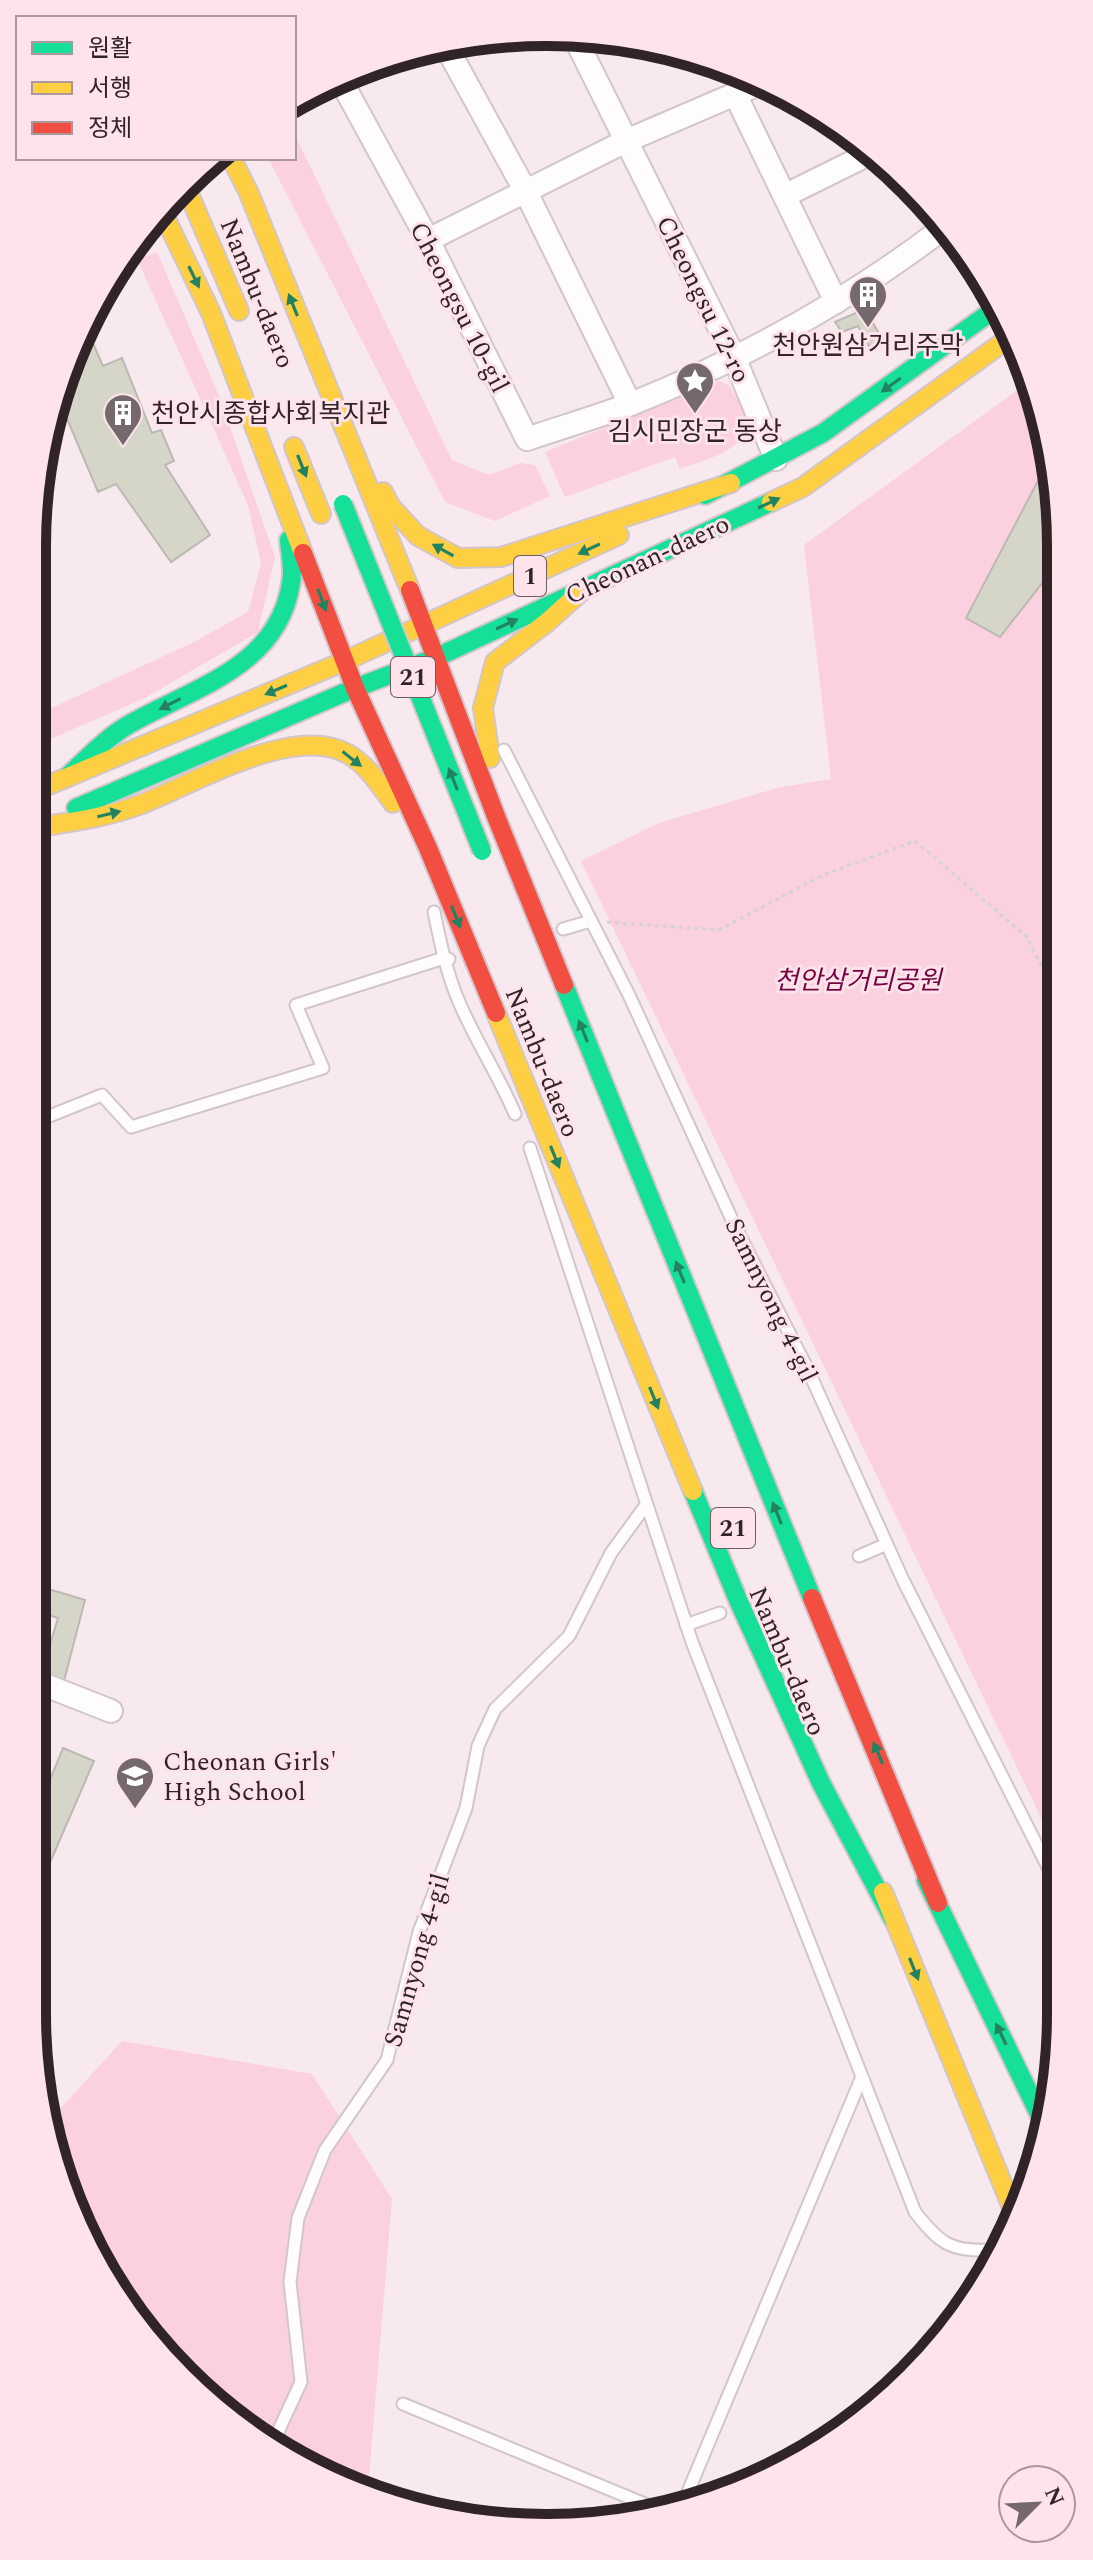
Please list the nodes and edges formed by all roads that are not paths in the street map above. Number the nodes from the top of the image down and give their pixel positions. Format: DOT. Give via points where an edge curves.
graph roads {
  1 [pos="579,47"];
  2 [pos="451,56"];
  3 [pos="345,89"];
  4 [pos="748,89"];
  5 [pos="735,94"];
  6 [pos="626,141"];
  7 [pos="862,158"];
  8 [pos="232,160"];
  9 [pos="526,192"];
  10 [pos="786,195"];
  11 [pos="190,196"];
  12 [pos="166,220"];
  13 [pos="936,233"];
  14 [pos="428,240"];
  15 [pos="836,302"];
  16 [pos="989,313"];
  17 [pos="245,326"];
  18 [pos="1003,342"];
  19 [pos="734,357"];
  20 [pos="315,358"];
  21 [pos="630,404"];
  22 [pos="286,427"];
  23 [pos="261,438"];
  24 [pos="776,459"];
  25 [pos="731,483"];
  26 [pos="340,496"];
  27 [pos="376,507"];
  28 [pos="324,521"];
  29 [pos="294,527"];
  30 [pos="321,550"];
  31 [pos="342,553"];
  32 [pos="585,588"];
  33 [pos="424,626"];
  34 [pos="368,629"];
  35 [pos="437,657"];
  36 [pos="345,661"];
  37 [pos="391,687"];
  38 [pos="355,688"];
  39 [pos="483,708"];
  40 [pos="67,777"];
  41 [pos="46,786"];
  42 [pos="497,819"];
  43 [pos="46,822"];
  44 [pos="46,826"];
  45 [pos="428,848"];
  46 [pos="485,859"];
  47 [pos="429,887"];
  48 [pos="432,901"];
  49 [pos="591,921"];
  50 [pos="563,929"];
  51 [pos="450,960"];
  52 [pos="46,1117"];
  53 [pos="519,1122"];
  54 [pos="525,1136"];
  55 [pos="646,1505"];
  56 [pos="887,1544"];
  57 [pos="859,1556"];
  58 [pos="720,1613"];
  59 [pos="686,1625"];
  60 [pos="46,1685"];
  61 [pos="834,1701"];
  62 [pos="111,1711"];
  63 [pos="812,1717"];
  64 [pos="1047,1866"];
  65 [pos="938,1903"];
  66 [pos="893,1919"];
  67 [pos="861,2079"];
  68 [pos="1037,2111"];
  69 [pos="1010,2204"];
  70 [pos="987,2250"];
  71 [pos="403,2404"];
  72 [pos="277,2435"];
  73 [pos="687,2493"];
  74 [pos="645,2504"];
  1 -- 6 [label="street, Cheongsu 12-ro"];
  2 -- 9 [label="street"];
  3 -- 14 [label="street, Cheongsu 10-gil"];
  4 -- 5 [label="street"];
  5 -- 6 [label="street"];
  5 -- 10 [label="street"];
  6 -- 9 [label="street"];
  6 -- 19 [label="street, Cheongsu 12-ro"];
  7 -- 10 [label="street"];
  20 -- 8 [label="main road, one-way"];
  9 -- 14 [label="street"];
  9 -- 21 [label="street"];
  10 -- 15 [label="street"];
  11 -- 17 [label="main road, Nambu-daero"];
  12 -- 23 [label="main road, one-way"];
  13 -- 15 [label="street"];
  14 -- 21 [label="street, Cheongsu 10-gil" via="527,439"];
  15 -- 19 [label="street, Cheongsu 10-gil"];
  16 -- 24 [label="main road, Cheonan-daero / 1, one-way" via="823,433"];
  32 -- 18 [label="main road, Cheonan-daero / 1, one-way" via="803,487"];
  19 -- 21 [label="street, Cheongsu 10-gil"];
  19 -- 24 [label="street, Cheongsu 12-ro"];
  25 -- 20 [label="main road, one-way" via="501,557 458,558 418,536 391,507"];
  20 -- 27 [label="main road"];
  22 -- 28 [label="main road, one-way"];
  23 -- 29 [label="main road"];
  23 -- 40 [label="main road, one-way" via="290,543 293,587 277,630 231,673 125,727"];
  24 -- 25 [label="main road, Cheonan-daero / 1"];
  25 -- 33 [label="main road, Cheonan-daero / 1, one-way"];
  46 -- 26 [label="main road, 21, one-way, bridge"];
  27 -- 31 [label="main road" via="364,544"];
  27 -- 33 [label="main road"];
  29 -- 30 [label="main road"];
  29 -- 36 [label="main road, one-way"];
  35 -- 32 [label="main road, Cheonan-daero / 1, one-way"];
  32 -- 39 [label="main road" via="495,662"];
  33 -- 35 [label="main road"];
  33 -- 36 [label="main road, Cheonan-daero / 1"];
  34 -- 37 [label="main road, 21"];
  35 -- 38 [label="main road, Cheonan-daero / 1"];
  35 -- 42 [label="main road"];
  36 -- 38 [label="main road"];
  36 -- 40 [label="main road, Cheonan-daero / 1, one-way"];
  38 -- 43 [label="main road, Cheonan-daero / 1"];
  38 -- 45 [label="main road"];
  39 -- 42 [label="main road"];
  39 -- 49 [label="lane, Samnyong 4-gil"];
  40 -- 41 [label="main road, Cheonan-daero / 1"];
  65 -- 42 [label="main road, one-way"];
  44 -- 45 [label="main road, one-way" via="116,814 267,752 316,743 345,751 373,776"];
  45 -- 47 [label="lane"];
  45 -- 66 [label="main road, one-way" via="738,1600 821,1783"];
  48 -- 51 [label="lane"];
  49 -- 50 [label="lane"];
  49 -- 56 [label="lane, Samnyong 4-gil"];
  51 -- 52 [label="lane" via="296,1005 323,1068 131,1127 102,1095"];
  51 -- 53 [label="lane" via="457,998"];
  54 -- 55 [label="lane"];
  55 -- 59 [label="lane"];
  55 -- 72 [label="lane, Samnyong 4-gil" via="611,1553 569,1636 495,1709 478,1746 466,1808 419,1932 387,2060 325,2150 298,2218 290,2282 301,2382"];
  56 -- 57 [label="lane"];
  56 -- 64 [label="lane, Samnyong 4-gil"];
  58 -- 59 [label="lane"];
  59 -- 67 [label="lane"];
  60 -- 62 [label="street"];
  61 -- 65 [label="main road, Nambu-daero"];
  63 -- 66 [label="main road, Nambu-daero"];
  68 -- 65 [label="main road, Nambu-daero, one-way"];
  66 -- 69 [label="main road, Nambu-daero, one-way"];
  67 -- 70 [label="lane" via="915,2212 935,2237 965,2252"];
  67 -- 73 [label="lane"];
  71 -- 74 [label="lane"];
}
